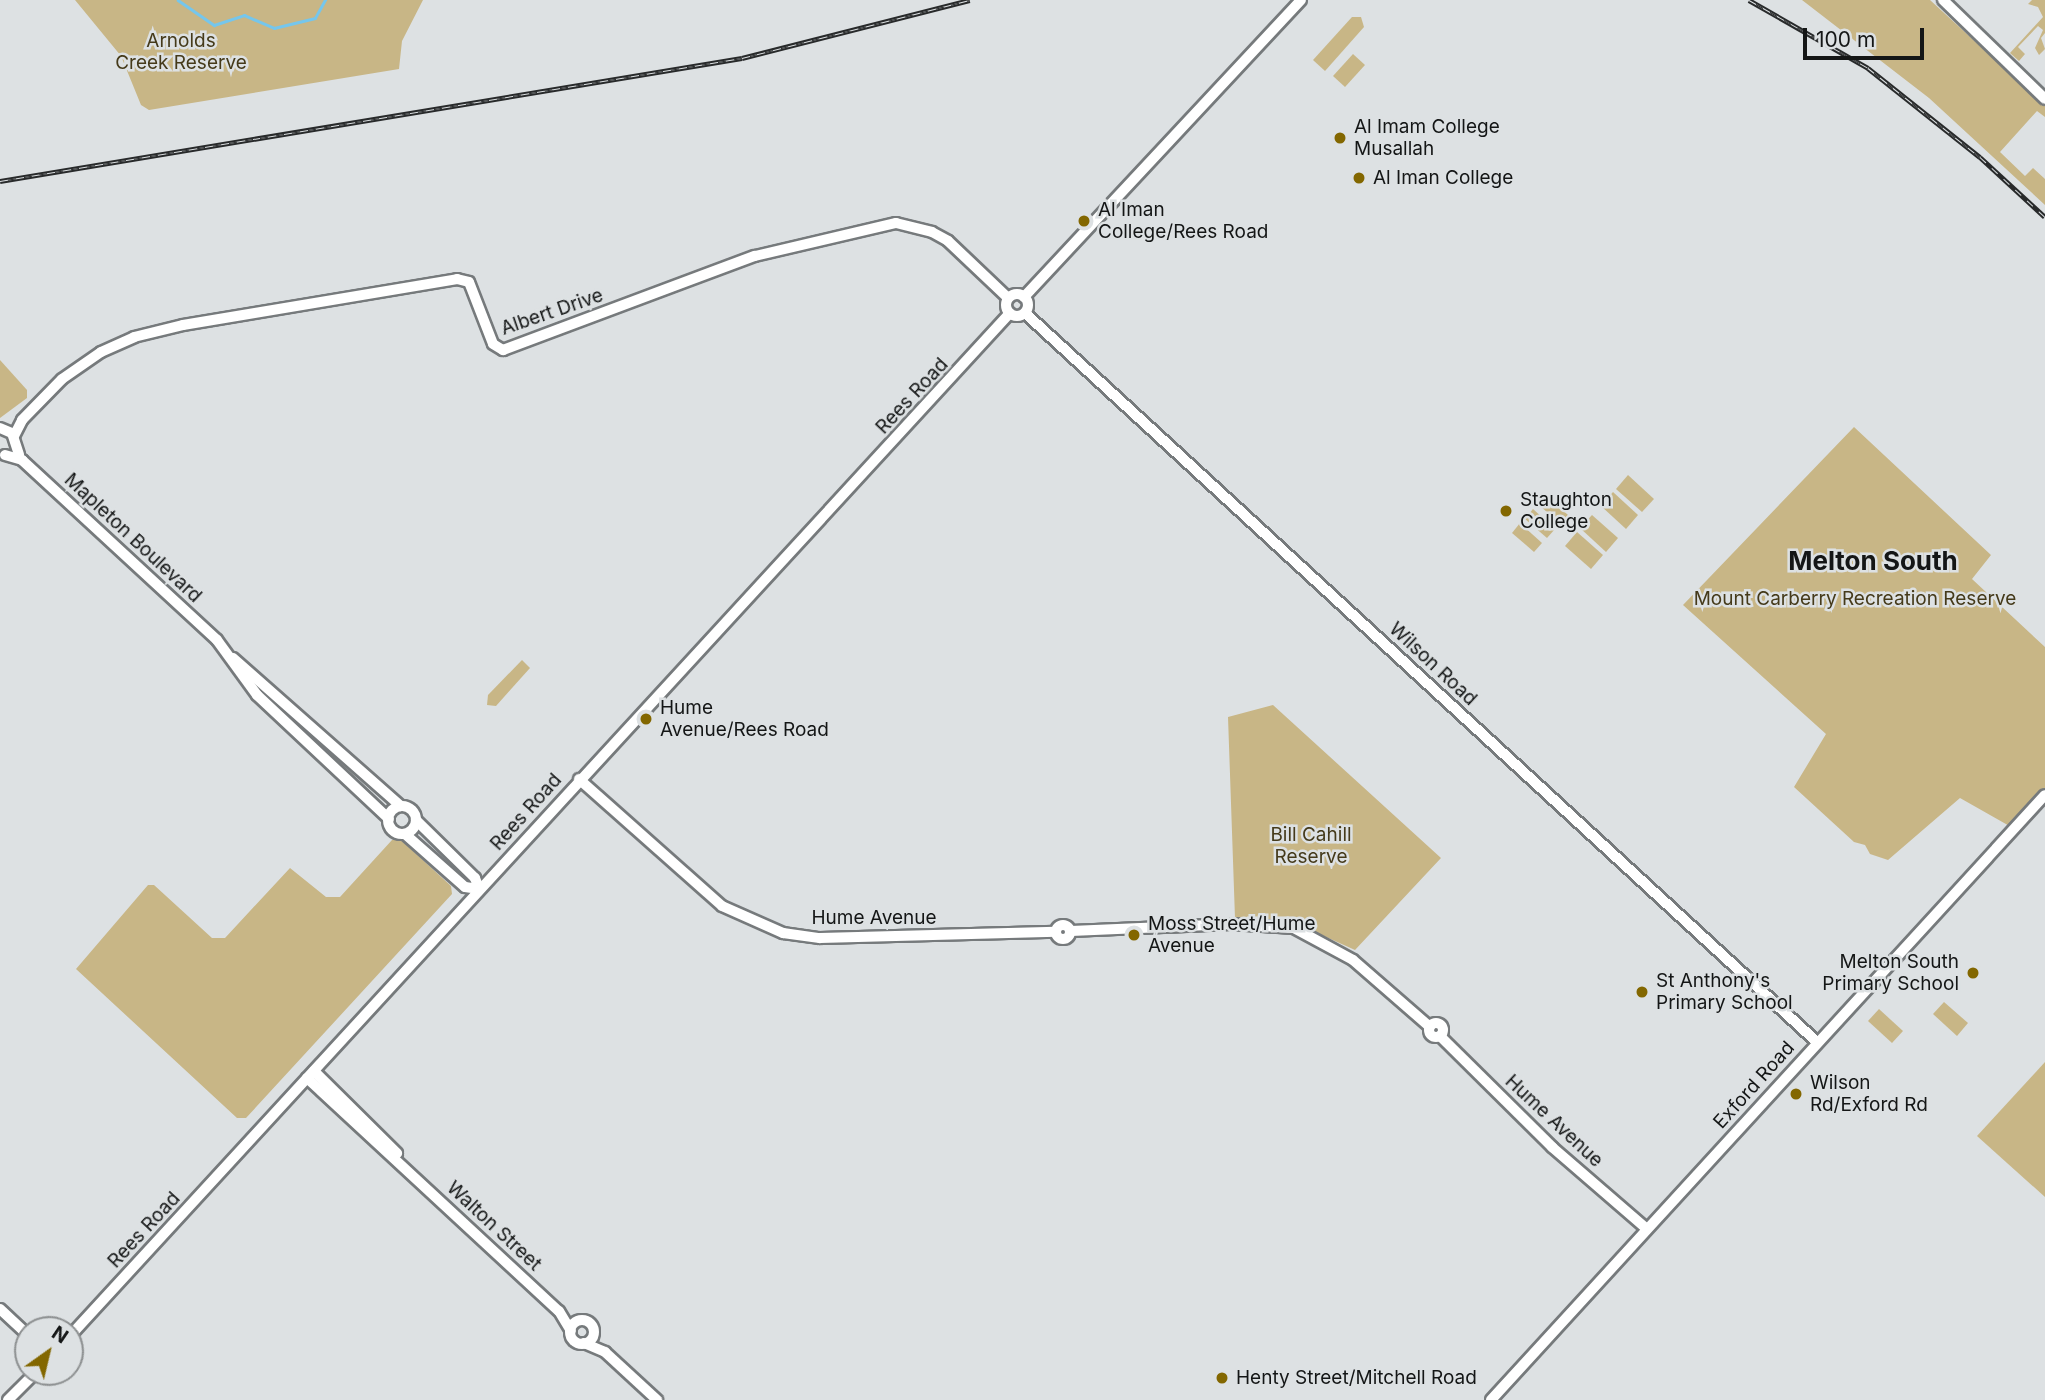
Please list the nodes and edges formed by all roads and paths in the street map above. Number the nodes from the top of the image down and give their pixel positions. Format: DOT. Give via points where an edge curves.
graph roads {
  1 [pos="1301,0"];
  2 [pos="1943,0"];
  3 [pos="2045,99"];
  4 [pos="1024,297"];
  5 [pos="1008,298"];
  6 [pos="1010,313"];
  7 [pos="1025,313"];
  8 [pos="22,419"];
  9 [pos="2,428"];
  10 [pos="17,449"];
  11 [pos="3,455"];
  12 [pos="230,656"];
  13 [pos="579,779"];
  14 [pos="2045,795"];
  15 [pos="401,806"];
  16 [pos="388,819"];
  17 [pos="416,820"];
  18 [pos="405,834"];
  19 [pos="479,889"];
  20 [pos="1817,1042"];
  21 [pos="310,1074"];
  22 [pos="1647,1229"];
  23 [pos="0,1309"];
  24 [pos="559,1311"];
  25 [pos="84,1321"];
  26 [pos="579,1321"];
  27 [pos="14,1322"];
  28 [pos="571,1331"];
  29 [pos="594,1332"];
  30 [pos="584,1343"];
  31 [pos="605,1352"];
  32 [pos="22,1386"];
  33 [pos="8,1400"];
  34 [pos="657,1400"];
  35 [pos="1491,1400"];
  1 -- 4 [label="street"];
  2 -- 3 [label="street"];
  4 -- 5 [label="street" via="1014,294"];
  4 -- 7 [label="street"];
  5 -- 6 [label="street"];
  5 -- 8 [label="street, Albert Drive" via="932,232 896,223 877,225 755,256 503,350 493,344 471,286 463,278 165,328 116,344 85,362"];
  6 -- 7 [label="street"];
  6 -- 13 [label="street, Rees Road" via="943,391"];
  7 -- 20 [label="street, Wilson Road"];
  8 -- 9 [label="street, Albert Drive"];
  8 -- 10 [label="street, Albert Drive"];
  9 -- 10 [label="street, Mapleton Boulevard"];
  10 -- 11 [label="street, Albert Drive"];
  10 -- 12 [label="street, Mapleton Boulevard"];
  12 -- 15 [label="street, Mapleton Boulevard"];
  12 -- 16 [label="street, Mapleton Boulevard" via="257,695"];
  13 -- 19 [label="street, Rees Road"];
  13 -- 22 [label="street, Hume Avenue" via="722,906 783,933 820,938 1056,932 1063,940 1071,931 1230,924 1294,928 1353,960 1430,1027 1431,1036 1440,1036 1552,1147"];
  14 -- 20 [label="street, Exford Road"];
  15 -- 16 [label="street"];
  15 -- 17 [label="street" via="412,810"];
  16 -- 18 [label="street" via="393,830"];
  17 -- 18 [label="street"];
  17 -- 19 [label="street" via="475,877"];
  18 -- 19 [label="street" via="465,887"];
  19 -- 21 [label="street, Rees Road"];
  20 -- 22 [label="street, Exford Road"];
  21 -- 24 [label="street, Walton Street" via="386,1138 406,1168"];
  21 -- 25 [label="street, Rees Road"];
  22 -- 35 [label="street, Exford Road"];
  23 -- 27 [label="street"];
  24 -- 26 [label="street, Walton Street"];
  24 -- 28 [label="street, Walton Street"];
  26 -- 28 [label="street"];
  26 -- 29 [label="street" via="589,1323"];
  28 -- 30 [label="street" via="575,1340"];
  29 -- 30 [label="street"];
  29 -- 31 [label="street"];
  30 -- 31 [label="street"];
  31 -- 34 [label="street"];
  32 -- 33 [label="street"];
}
